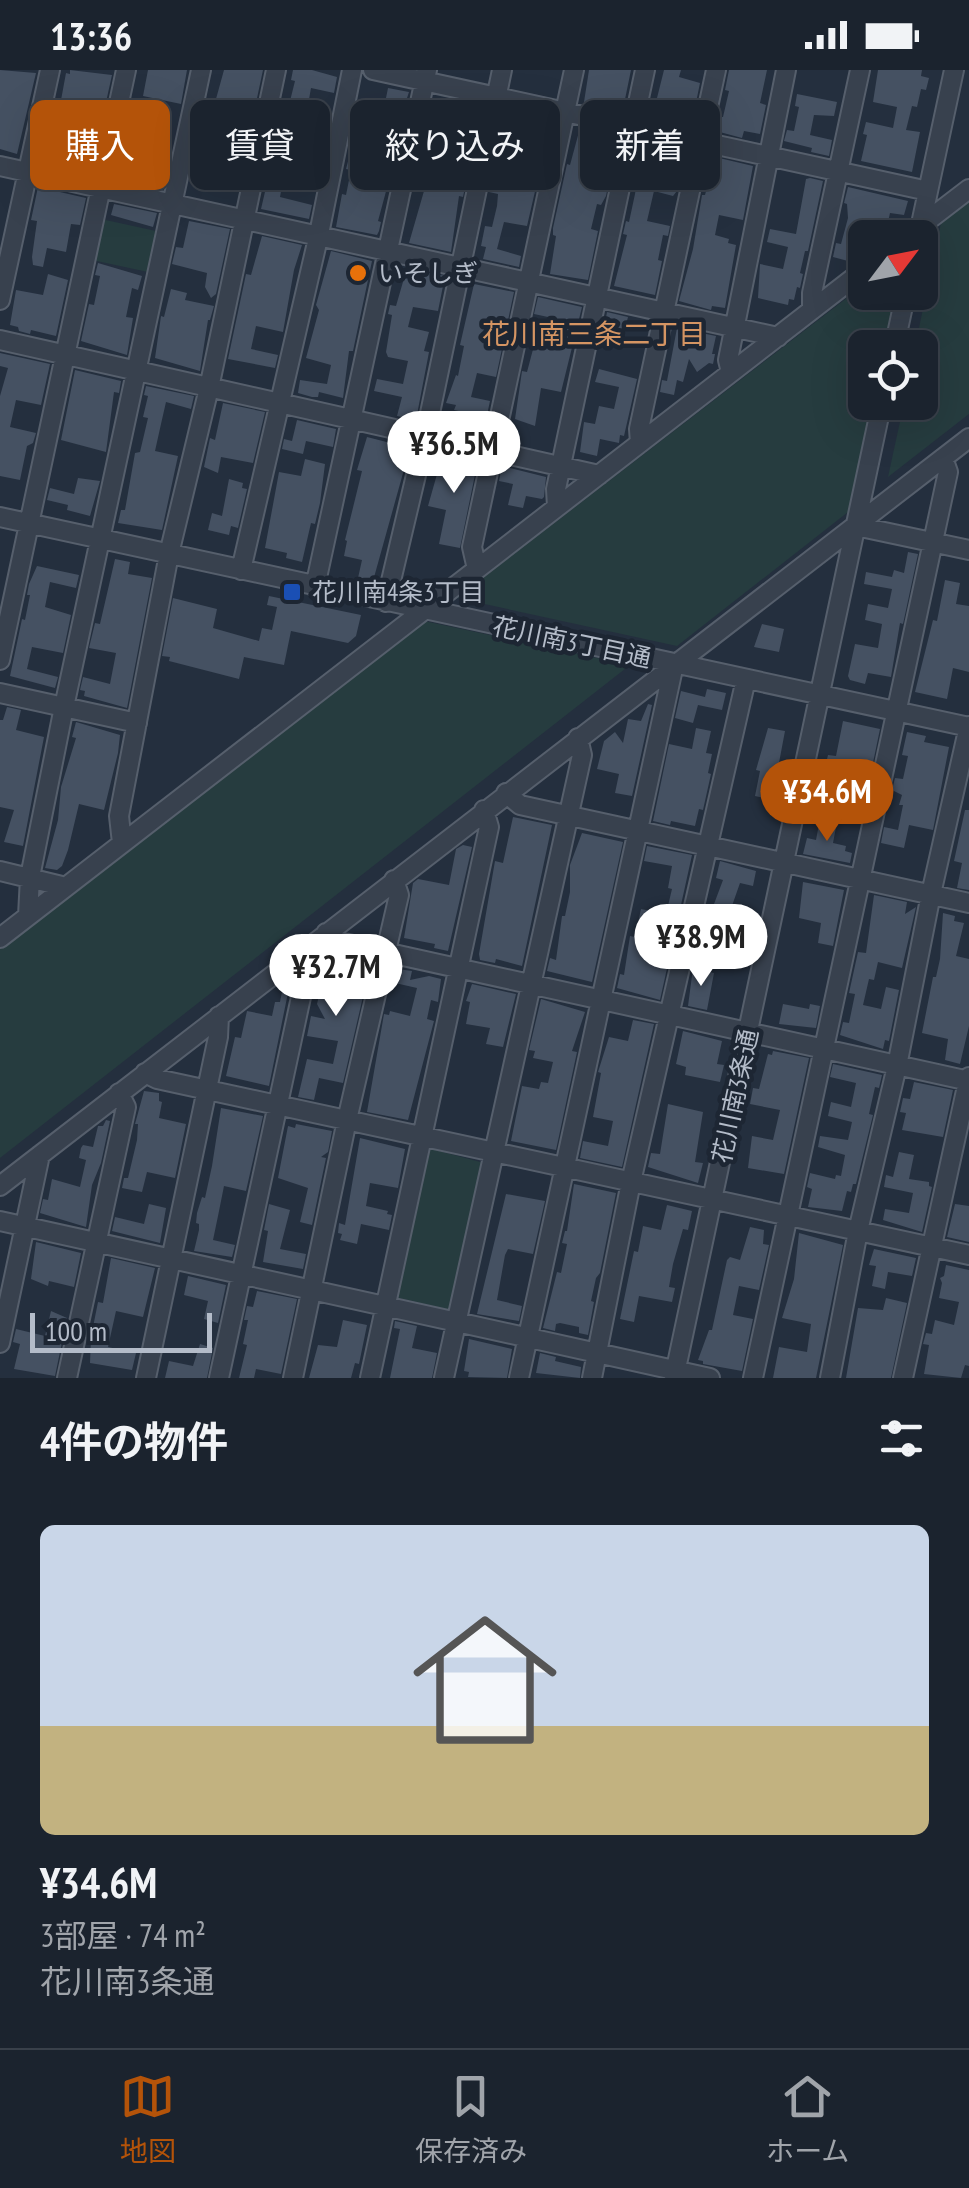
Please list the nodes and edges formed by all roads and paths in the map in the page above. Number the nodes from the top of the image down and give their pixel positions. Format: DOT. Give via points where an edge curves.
graph roads {
  1 [pos="50,70"];
  2 [pos="126,70"];
  3 [pos="201,70"];
  4 [pos="276,70"];
  5 [pos="352,70"];
  6 [pos="374,70"];
  7 [pos="502,70"];
  8 [pos="574,70"];
  9 [pos="645,70"];
  10 [pos="716,70"];
  11 [pos="786,70"];
  12 [pos="860,70"];
  13 [pos="954,70"];
  14 [pos="426,76"];
  15 [pos="497,97"];
  16 [pos="119,100"];
  17 [pos="638,100"];
  18 [pos="709,100"];
  19 [pos="565,112"];
  20 [pos="580,115"];
  21 [pos="720,146"];
  22 [pos="769,156"];
  23 [pos="0,166"];
  24 [pos="28,172"];
  25 [pos="837,172"];
  26 [pos="969,189"];
  27 [pos="98,190"];
  28 [pos="113,190"];
  29 [pos="620,190"];
  30 [pos="690,190"];
  31 [pos="928,192"];
  32 [pos="172,203"];
  33 [pos="245,218"];
  34 [pos="919,220"];
  35 [pos="932,220"];
  36 [pos="319,234"];
  37 [pos="388,249"];
  38 [pos="462,266"];
  39 [pos="528,280"];
  40 [pos="848,282"];
  41 [pos="599,296"];
  42 [pos="0,300"];
  43 [pos="812,310"];
  44 [pos="666,312"];
  45 [pos="734,327"];
  46 [pos="778,337"];
  47 [pos="0,340"];
  48 [pos="63,354"];
  49 [pos="136,371"];
  50 [pos="732,372"];
  51 [pos="209,388"];
  52 [pos="279,404"];
  53 [pos="351,420"];
  54 [pos="878,420"];
  55 [pos="425,436"];
  56 [pos="969,438"];
  57 [pos="640,443"];
  58 [pos="493,452"];
  59 [pos="943,458"];
  60 [pos="561,466"];
  61 [pos="599,474"];
  62 [pos="557,507"];
  63 [pos="0,517"];
  64 [pos="28,523"];
  65 [pos="856,526"];
  66 [pos="99,539"];
  67 [pos="932,542"];
  68 [pos="969,550"];
  69 [pos="168,554"];
  70 [pos="477,569"];
  71 [pos="241,570"];
  72 [pos="315,587"];
  73 [pos="386,602"];
  74 [pos="423,611"];
  75 [pos="0,660"];
  76 [pos="674,664"];
  77 [pos="746,679"];
  78 [pos="0,693"];
  79 [pos="821,695"];
  80 [pos="64,707"];
  81 [pos="896,711"];
  82 [pos="136,723"];
  83 [pos="969,727"];
  84 [pos="578,738"];
  85 [pos="506,794"];
  86 [pos="484,810"];
  87 [pos="567,815"];
  88 [pos="637,830"];
  89 [pos="122,843"];
  90 [pos="708,844"];
  91 [pos="785,861"];
  92 [pos="0,871"];
  93 [pos="30,877"];
  94 [pos="860,878"];
  95 [pos="394,880"];
  96 [pos="66,887"];
  97 [pos="930,894"];
  98 [pos="969,903"];
  99 [pos="28,916"];
  100 [pos="326,933"];
  101 [pos="0,938"];
  102 [pos="304,950"];
  103 [pos="386,952"];
  104 [pos="458,968"];
  105 [pos="529,984"];
  106 [pos="600,1000"];
  107 [pos="669,1015"];
  108 [pos="218,1016"];
  109 [pos="748,1032"];
  110 [pos="823,1049"];
  111 [pos="897,1066"];
  112 [pos="146,1073"];
  113 [pos="969,1080"];
  114 [pos="206,1090"];
  115 [pos="119,1094"];
  116 [pos="279,1106"];
  117 [pos="347,1120"];
  118 [pos="421,1136"];
  119 [pos="492,1152"];
  120 [pos="40,1154"];
  121 [pos="564,1167"];
  122 [pos="631,1182"];
  123 [pos="0,1186"];
  124 [pos="713,1199"];
  125 [pos="787,1216"];
  126 [pos="0,1221"];
  127 [pos="25,1226"];
  128 [pos="858,1231"];
  129 [pos="97,1242"];
  130 [pos="930,1247"];
  131 [pos="969,1255"];
  132 [pos="170,1258"];
  133 [pos="243,1274"];
  134 [pos="312,1290"];
  135 [pos="387,1306"];
  136 [pos="456,1322"];
  137 [pos="528,1338"];
  138 [pos="0,1343"];
  139 [pos="597,1353"];
  140 [pos="675,1374"];
  141 [pos="67,1378"];
  142 [pos="146,1378"];
  143 [pos="220,1378"];
  144 [pos="293,1378"];
  145 [pos="370,1378"];
  146 [pos="444,1378"];
  147 [pos="519,1378"];
  148 [pos="592,1378"];
  149 [pos="710,1378"];
  150 [pos="753,1378"];
  151 [pos="830,1378"];
  152 [pos="904,1378"];
  1 -- 24 [label="street"];
  2 -- 16 [label="street"];
  3 -- 32 [label="street"];
  4 -- 33 [label="street"];
  5 -- 36 [label="street"];
  6 -- 14 [label="street"];
  7 -- 15 [label="street"];
  8 -- 19 [label="street"];
  9 -- 17 [label="street"];
  10 -- 18 [label="street"];
  11 -- 22 [label="street"];
  12 -- 25 [label="street"];
  13 -- 31 [label="street"];
  14 -- 15 [label="street"];
  14 -- 37 [label="street"];
  15 -- 19 [label="street"];
  15 -- 38 [label="street"];
  19 -- 20 [label="street"];
  19 -- 39 [label="street"];
  21 -- 22 [label="street"];
  22 -- 25 [label="street"];
  22 -- 45 [label="street"];
  23 -- 24 [label="street"];
  24 -- 42 [label="street"];
  25 -- 31 [label="street"];
  25 -- 43 [label="street"];
  26 -- 35 [label="street"];
  27 -- 48 [label="street"];
  28 -- 32 [label="street"];
  29 -- 41 [label="street"];
  30 -- 44 [label="street"];
  31 -- 34 [label="street"];
  32 -- 33 [label="street"];
  32 -- 49 [label="street"];
  33 -- 36 [label="street"];
  33 -- 51 [label="street"];
  36 -- 37 [label="street"];
  36 -- 52 [label="street"];
  37 -- 38 [label="street"];
  37 -- 53 [label="street"];
  38 -- 39 [label="street"];
  38 -- 55 [label="street"];
  39 -- 41 [label="street"];
  39 -- 58 [label="street"];
  40 -- 43 [label="street"];
  41 -- 44 [label="street"];
  41 -- 60 [label="street"];
  43 -- 46 [label="street"];
  44 -- 45 [label="street"];
  44 -- 57 [label="street"];
  45 -- 46 [label="street"];
  45 -- 50 [label="street"];
  46 -- 50 [label="street"];
  47 -- 48 [label="street"];
  48 -- 49 [label="street"];
  48 -- 64 [label="street"];
  49 -- 51 [label="street"];
  49 -- 66 [label="street"];
  50 -- 57 [label="street"];
  51 -- 52 [label="street"];
  51 -- 69 [label="street"];
  52 -- 53 [label="street"];
  52 -- 71 [label="street"];
  53 -- 55 [label="street"];
  53 -- 72 [label="street"];
  54 -- 65 [label="street, 花川南3条通"];
  55 -- 58 [label="street"];
  55 -- 73 [label="street"];
  56 -- 59 [label="street"];
  57 -- 61 [label="street"];
  58 -- 60 [label="street"];
  58 -- 70 [label="street" via="472,547"];
  59 -- 65 [label="street"];
  59 -- 67 [label="street" via="948,472"];
  60 -- 61 [label="street"];
  60 -- 62 [label="street"];
  61 -- 62 [label="street"];
  62 -- 70 [label="street"];
  63 -- 64 [label="street, 花川南3丁目通"];
  64 -- 66 [label="street, 花川南3丁目通"];
  64 -- 75 [label="street"];
  65 -- 67 [label="street"];
  65 -- 76 [label="street"];
  65 -- 79 [label="street, 花川南3条通"];
  66 -- 69 [label="street, 花川南3丁目通"];
  66 -- 80 [label="street"];
  67 -- 68 [label="street"];
  67 -- 81 [label="street"];
  69 -- 71 [label="street, 花川南3丁目通"];
  69 -- 82 [label="street"];
  70 -- 74 [label="street"];
  71 -- 72 [label="street, 花川南3丁目通"];
  72 -- 73 [label="street, 花川南3丁目通"];
  73 -- 74 [label="street, 花川南3丁目通"];
  74 -- 76 [label="street, 花川南3丁目通"];
  74 -- 89 [label="street"];
  76 -- 77 [label="street, 花川南3丁目通"];
  76 -- 84 [label="street"];
  76 -- 88 [label="street"];
  77 -- 79 [label="street, 花川南3丁目通"];
  77 -- 90 [label="street"];
  78 -- 80 [label="street"];
  79 -- 81 [label="street, 花川南3丁目通"];
  79 -- 91 [label="street, 花川南3条通"];
  80 -- 82 [label="street"];
  80 -- 93 [label="street"];
  81 -- 83 [label="street, 花川南3丁目通"];
  81 -- 94 [label="street"];
  82 -- 89 [label="street" via="119,816"];
  83 -- 97 [label="street"];
  84 -- 85 [label="street"];
  84 -- 87 [label="street" via="582,755"];
  85 -- 86 [label="street"];
  85 -- 87 [label="street" via="520,806"];
  86 -- 95 [label="street"];
  86 -- 104 [label="street" via="489,827"];
  87 -- 88 [label="street"];
  87 -- 105 [label="street"];
  88 -- 90 [label="street"];
  88 -- 106 [label="street"];
  89 -- 96 [label="street"];
  90 -- 91 [label="street"];
  90 -- 107 [label="street"];
  91 -- 94 [label="street"];
  91 -- 109 [label="street, 花川南3条通"];
  92 -- 93 [label="street"];
  93 -- 96 [label="street"];
  93 -- 99 [label="street"];
  94 -- 97 [label="street"];
  94 -- 110 [label="street"];
  95 -- 100 [label="street"];
  95 -- 103 [label="street" via="400,894"];
  96 -- 99 [label="street"];
  97 -- 98 [label="street"];
  97 -- 111 [label="street"];
  99 -- 101 [label="street"];
  100 -- 102 [label="street"];
  100 -- 103 [label="street" via="334,941"];
  102 -- 108 [label="street"];
  102 -- 116 [label="street" via="310,960"];
  103 -- 104 [label="street"];
  103 -- 117 [label="street"];
  104 -- 105 [label="street"];
  104 -- 118 [label="street"];
  105 -- 106 [label="street"];
  105 -- 119 [label="street"];
  106 -- 107 [label="street"];
  106 -- 121 [label="street"];
  107 -- 109 [label="street"];
  107 -- 122 [label="street"];
  108 -- 112 [label="street"];
  108 -- 114 [label="street"];
  109 -- 110 [label="street"];
  109 -- 124 [label="street, 花川南3条通"];
  110 -- 111 [label="street"];
  110 -- 125 [label="street"];
  111 -- 113 [label="street"];
  111 -- 128 [label="street"];
  112 -- 114 [label="street"];
  112 -- 115 [label="street"];
  113 -- 130 [label="street"];
  114 -- 116 [label="street"];
  114 -- 132 [label="street"];
  115 -- 120 [label="street"];
  115 -- 129 [label="street" via="126,1107"];
  116 -- 117 [label="street"];
  116 -- 133 [label="street"];
  117 -- 118 [label="street"];
  117 -- 134 [label="street"];
  118 -- 119 [label="street"];
  118 -- 135 [label="street"];
  119 -- 121 [label="street"];
  119 -- 136 [label="street"];
  120 -- 123 [label="street"];
  120 -- 127 [label="street"];
  121 -- 122 [label="street"];
  121 -- 137 [label="street"];
  122 -- 124 [label="street"];
  122 -- 139 [label="street"];
  124 -- 125 [label="street"];
  124 -- 140 [label="street, 花川南3条通"];
  125 -- 128 [label="street"];
  125 -- 150 [label="street"];
  126 -- 127 [label="street"];
  127 -- 129 [label="street"];
  127 -- 138 [label="street"];
  128 -- 130 [label="street"];
  128 -- 151 [label="street"];
  129 -- 132 [label="street"];
  129 -- 141 [label="street"];
  130 -- 131 [label="street"];
  130 -- 152 [label="street"];
  132 -- 133 [label="street"];
  132 -- 142 [label="street"];
  133 -- 134 [label="street"];
  133 -- 143 [label="street"];
  134 -- 135 [label="street"];
  134 -- 144 [label="street"];
  135 -- 136 [label="street"];
  135 -- 145 [label="street"];
  136 -- 137 [label="street"];
  136 -- 146 [label="street"];
  137 -- 139 [label="street"];
  137 -- 147 [label="street"];
  139 -- 140 [label="street"];
  139 -- 148 [label="street"];
  140 -- 149 [label="street"];
}
